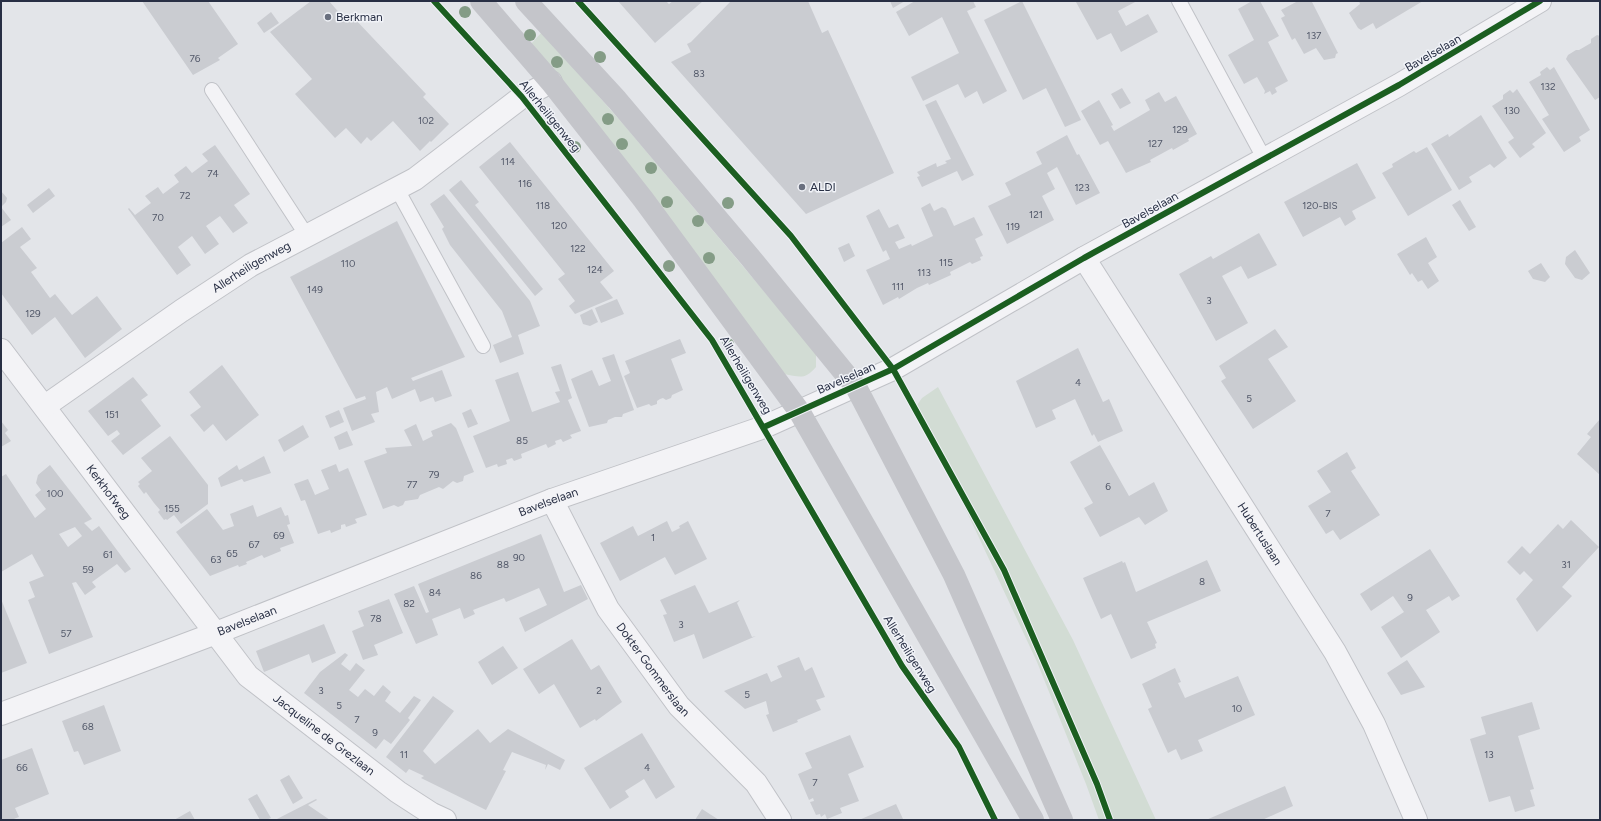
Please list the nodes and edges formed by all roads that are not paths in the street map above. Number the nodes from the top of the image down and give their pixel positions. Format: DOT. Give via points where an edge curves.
graph roads {
  1 [pos="481,1"];
  2 [pos="526,1"];
  3 [pos="1179,1"];
  4 [pos="1540,1"];
  5 [pos="551,82"];
  6 [pos="212,90"];
  7 [pos="1265,160"];
  8 [pos="397,189"];
  9 [pos="307,236"];
  10 [pos="1084,258"];
  11 [pos="483,346"];
  12 [pos="1,350"];
  13 [pos="856,387"];
  14 [pos="45,406"];
  15 [pos="799,411"];
  16 [pos="552,500"];
  17 [pos="216,633"];
  18 [pos="1,714"];
  19 [pos="446,820"];
  20 [pos="780,820"];
  21 [pos="1033,820"];
  22 [pos="1062,820"];
  23 [pos="1416,820"];
  1 -- 5 [label="main road, Allerheiligenweg"];
  2 -- 13 [label="main road" via="616,100"];
  3 -- 7 [label="lane"];
  4 -- 7 [label="street, Bavelselaan" via="1419,74"];
  5 -- 8 [label="street, Allerheiligenweg" via="522,97 415,179"];
  5 -- 15 [label="main road, Allerheiligenweg" via="643,199"];
  6 -- 9 [label="lane"];
  7 -- 10 [label="street, Bavelselaan"];
  8 -- 9 [label="street, Allerheiligenweg"];
  8 -- 11 [label="lane"];
  9 -- 14 [label="street, Allerheiligenweg" via="251,265"];
  10 -- 13 [label="street, Bavelselaan" via="893,370"];
  10 -- 23 [label="street, Hubertuslaan" via="1334,652 1374,724"];
  12 -- 14 [label="street, Kerkhofweg"];
  13 -- 15 [label="street, Bavelselaan"];
  13 -- 22 [label="main road" via="954,575"];
  14 -- 17 [label="street, Kerkhofweg"];
  15 -- 16 [label="street, Bavelselaan" via="764,427"];
  15 -- 21 [label="main road, Allerheiligenweg"];
  16 -- 17 [label="street, Bavelselaan"];
  16 -- 20 [label="street, Dokter Gommerslaan" via="608,609 679,706 756,782"];
  17 -- 18 [label="street, Bavelselaan"];
  17 -- 19 [label="street, Jacqueline de Grezlaan" via="248,676 398,792"];
}
